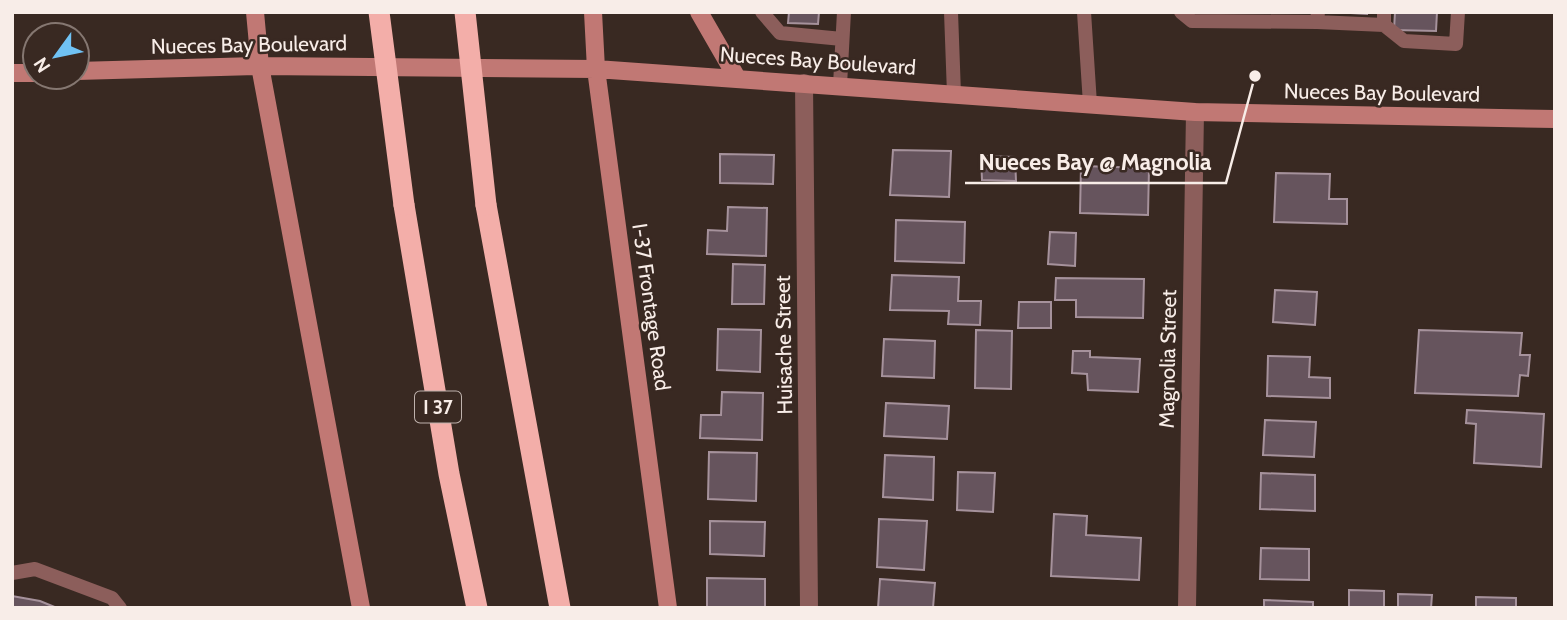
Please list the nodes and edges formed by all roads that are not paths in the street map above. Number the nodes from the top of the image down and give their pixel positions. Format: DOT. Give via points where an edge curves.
graph roads {
  1 [pos="255,12"];
  2 [pos="379,12"];
  3 [pos="465,12"];
  4 [pos="593,12"];
  5 [pos="762,12"];
  6 [pos="844,12"];
  7 [pos="951,12"];
  8 [pos="1084,12"];
  9 [pos="1181,12"];
  10 [pos="1458,12"];
  11 [pos="703,13"];
  12 [pos="1317,17"];
  13 [pos="1384,19"];
  14 [pos="842,39"];
  15 [pos="260,66"];
  16 [pos="596,69"];
  17 [pos="91,71"];
  18 [pos="737,78"];
  19 [pos="804,83"];
  20 [pos="839,85"];
  21 [pos="954,94"];
  22 [pos="1090,104"];
  23 [pos="1195,112"];
  24 [pos="1555,119"];
  25 [pos="12,573"];
  26 [pos="120,608"];
  27 [pos="361,608"];
  28 [pos="477,608"];
  29 [pos="560,608"];
  30 [pos="668,608"];
  31 [pos="809,608"];
  32 [pos="1186,608"];
  1 -- 15 [label="street"];
  2 -- 28 [label="highway, I 37, bridge" via="404,205 449,474"];
  3 -- 29 [label="highway, bridge" via="486,205"];
  4 -- 16 [label="street, I-37 Frontage Road"];
  5 -- 14 [label="lane" via="780,33"];
  6 -- 14 [label="lane"];
  7 -- 21 [label="lane"];
  8 -- 22 [label="lane"];
  9 -- 12 [label="lane" via="1192,21"];
  10 -- 13 [label="lane" via="1456,44 1404,41"];
  11 -- 18 [label="street"];
  12 -- 13 [label="lane"];
  14 -- 20 [label="lane"];
  15 -- 16 [label="street, Nueces Bay Boulevard"];
  15 -- 17 [label="street, Nueces Bay Boulevard"];
  15 -- 27 [label="street"];
  16 -- 18 [label="street, Nueces Bay Boulevard"];
  16 -- 30 [label="street, I-37 Frontage Road"];
  18 -- 19 [label="street, Nueces Bay Boulevard"];
  19 -- 20 [label="street, Nueces Bay Boulevard"];
  19 -- 31 [label="street, Huisache Street"];
  20 -- 21 [label="street, Nueces Bay Boulevard"];
  21 -- 22 [label="street, Nueces Bay Boulevard"];
  22 -- 23 [label="street, Nueces Bay Boulevard"];
  23 -- 24 [label="street, Nueces Bay Boulevard"];
  23 -- 32 [label="street, Magnolia Street"];
  25 -- 26 [label="lane" via="35,569 112,598"];
}
